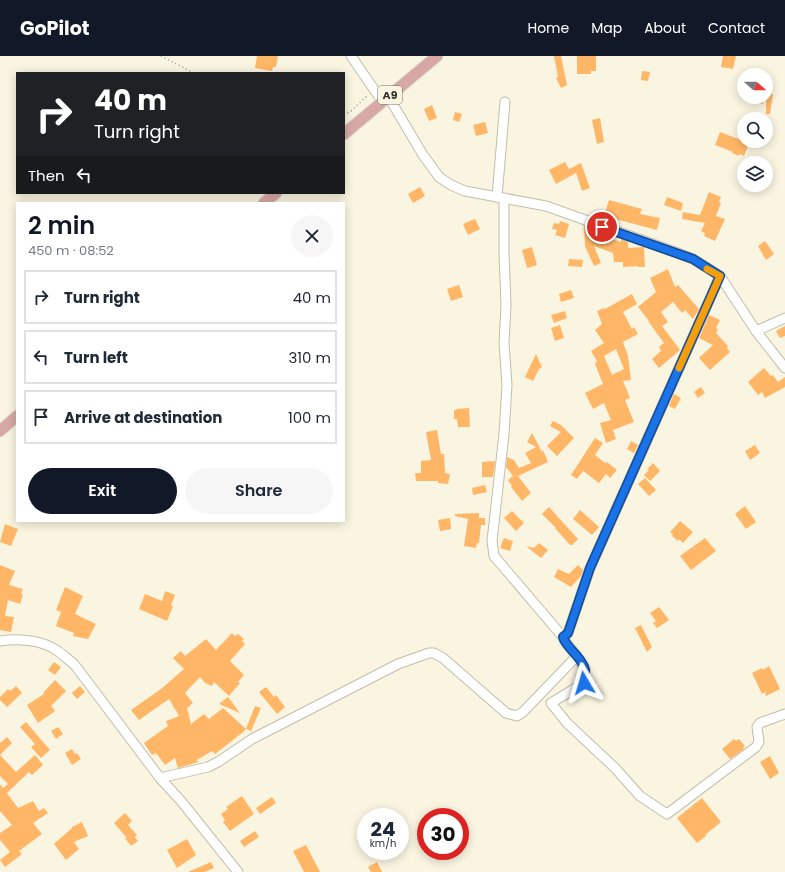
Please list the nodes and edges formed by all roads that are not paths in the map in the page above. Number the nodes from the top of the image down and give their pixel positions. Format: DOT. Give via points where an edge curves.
graph roads {
  1 [pos="352,56"];
  2 [pos="437,56"];
  3 [pos="385,99"];
  4 [pos="505,102"];
  5 [pos="345,133"];
  6 [pos="275,194"];
  7 [pos="500,198"];
  8 [pos="265,202"];
  9 [pos="720,276"];
  10 [pos="785,318"];
  11 [pos="756,331"];
  12 [pos="785,368"];
  13 [pos="16,417"];
  14 [pos="0,431"];
  15 [pos="563,637"];
  16 [pos="0,641"];
  17 [pos="576,655"];
  18 [pos="785,714"];
  19 [pos="160,778"];
  20 [pos="238,872"];
  1 -- 3 [label="street" via="374,90"];
  2 -- 3 [label="main road, A9"];
  3 -- 5 [label="main road, A9"];
  3 -- 7 [label="street" via="439,177 465,192"];
  4 -- 7 [label="street"];
  6 -- 8 [label="main road"];
  7 -- 9 [label="street" via="546,206 693,259"];
  7 -- 15 [label="street" via="507,385 504,442 492,541 494,556"];
  9 -- 11 [label="street"];
  9 -- 15 [label="street" via="590,568 568,633"];
  10 -- 11 [label="street"];
  11 -- 12 [label="street"];
  13 -- 14 [label="main road"];
  15 -- 17 [label="street"];
  16 -- 19 [label="street" via="31,640 56,649 74,664"];
  17 -- 18 [label="street" via="585,669 584,683 551,703 567,723 615,768 640,796 668,814 756,747 757,727 760,723"];
  17 -- 19 [label="street" via="574,660 517,716 506,713 443,658 429,653 398,664 252,739 213,765"];
  19 -- 20 [label="street"];
}
